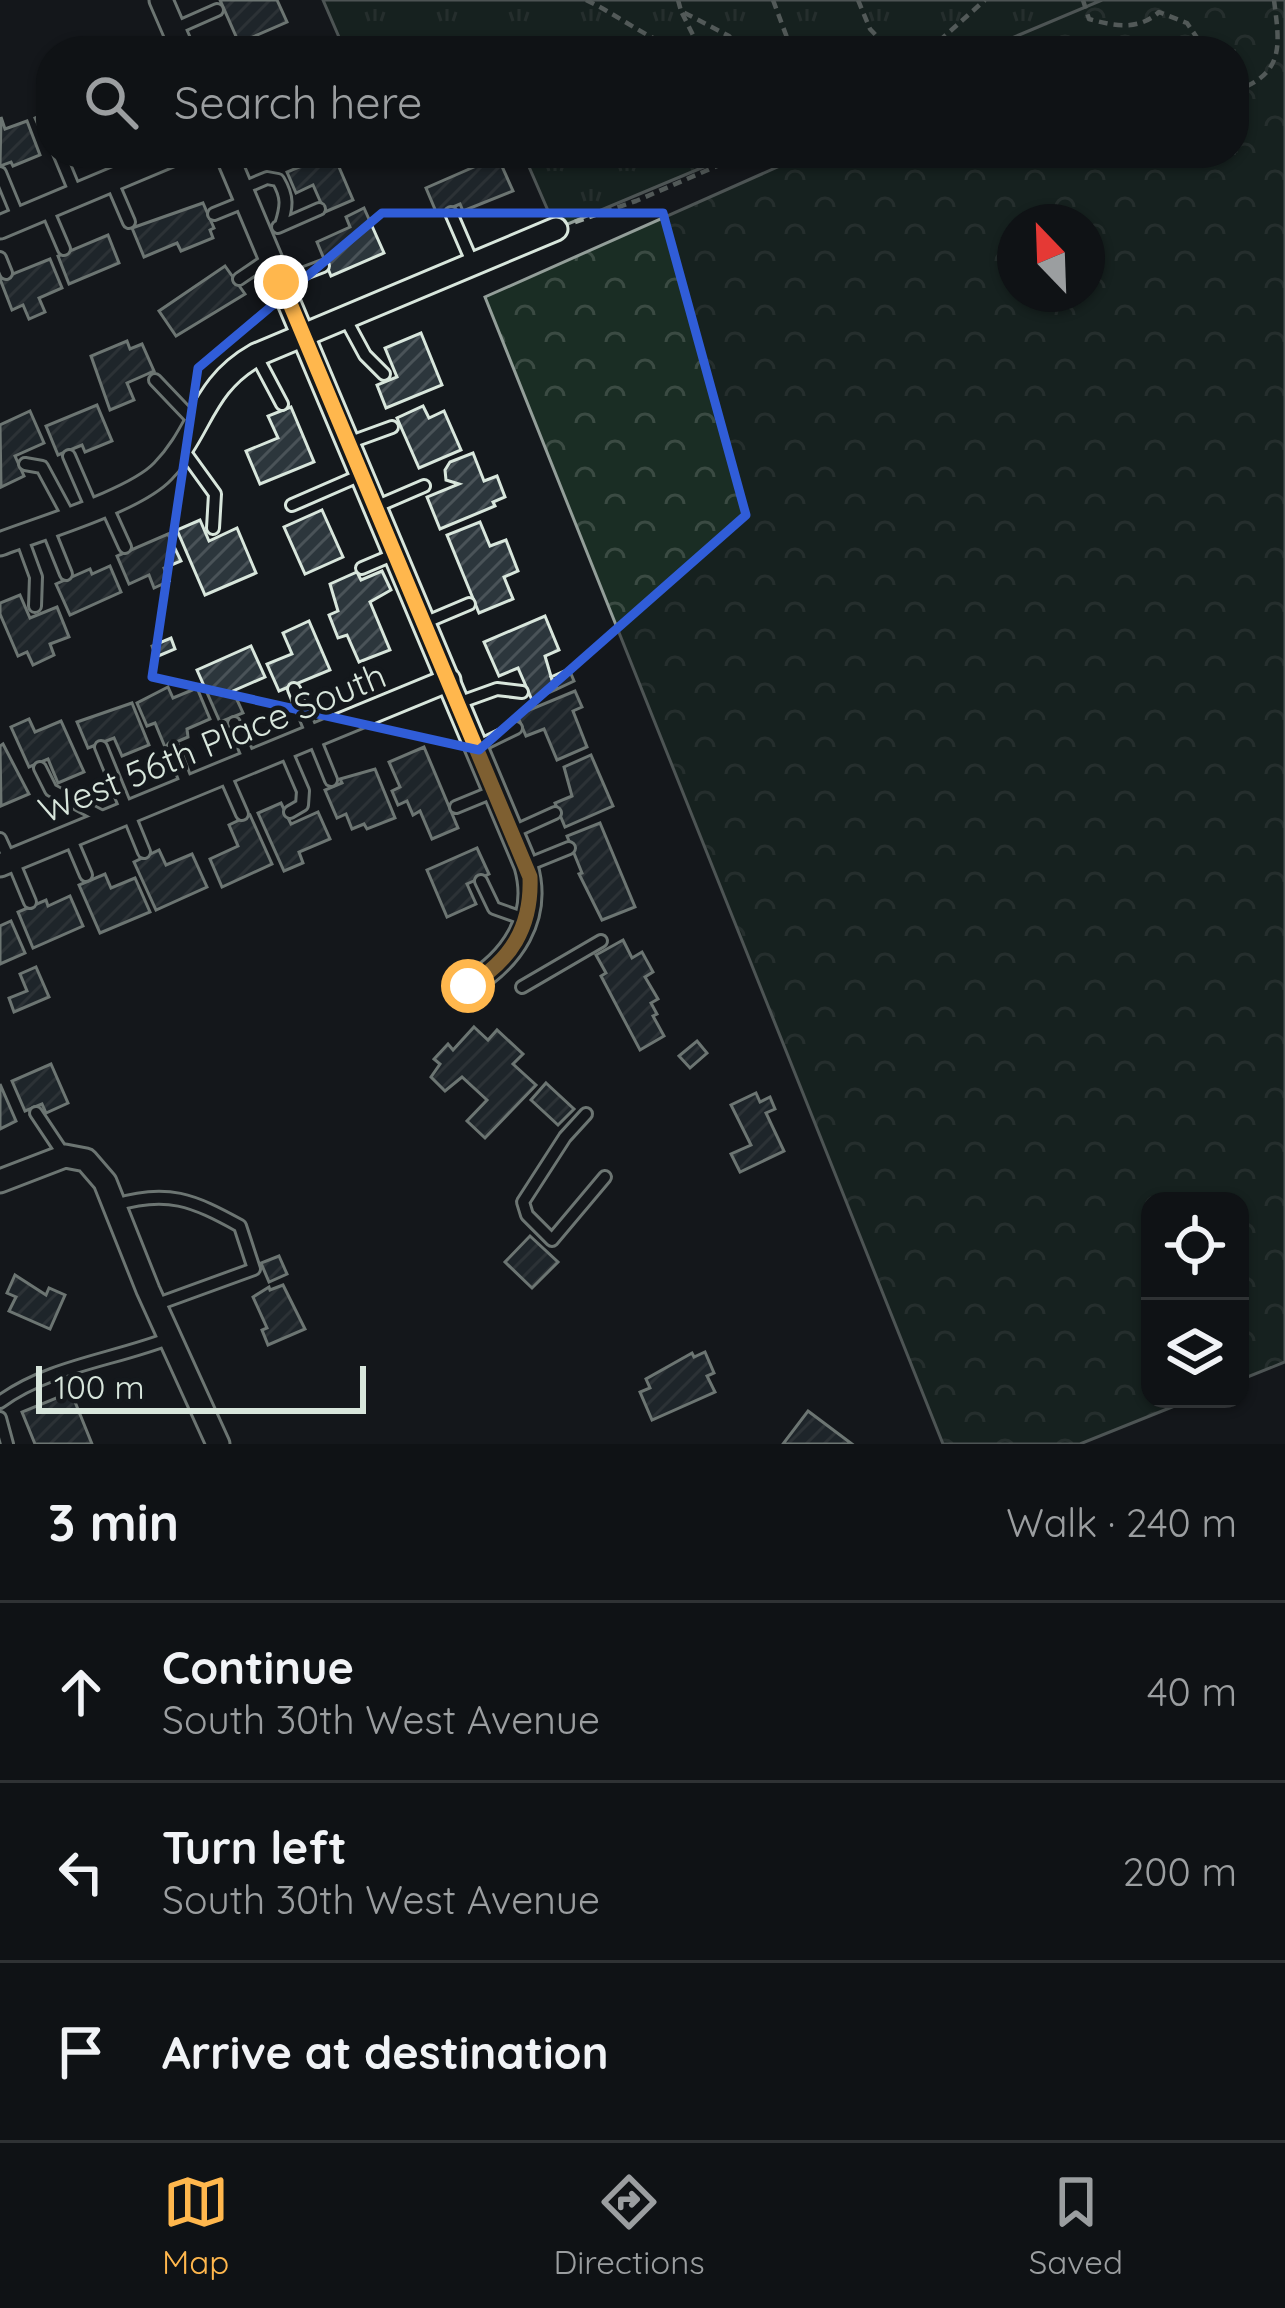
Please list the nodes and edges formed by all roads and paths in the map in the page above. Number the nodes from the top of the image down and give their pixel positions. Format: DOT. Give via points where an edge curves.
graph roads {
  1 [pos="161,0"];
  2 [pos="586,0"];
  3 [pos="678,0"];
  4 [pos="773,0"];
  5 [pos="858,0"];
  6 [pos="985,0"];
  7 [pos="1083,0"];
  8 [pos="1274,0"];
  9 [pos="217,10"];
  10 [pos="681,11"];
  11 [pos="176,36"];
  12 [pos="183,36"];
  13 [pos="647,36"];
  14 [pos="694,36"];
  15 [pos="729,36"];
  16 [pos="786,36"];
  17 [pos="877,36"];
  18 [pos="945,36"];
  19 [pos="1196,36"];
  20 [pos="1249,85"];
  21 [pos="65,168"];
  22 [pos="126,168"];
  23 [pos="232,168"];
  24 [pos="712,168"];
  25 [pos="0,173"];
  26 [pos="111,180"];
  27 [pos="76,195"];
  28 [pos="244,195"];
  29 [pos="46,207"];
  30 [pos="319,209"];
  31 [pos="451,213"];
  32 [pos="214,214"];
  33 [pos="128,222"];
  34 [pos="9,223"];
  35 [pos="556,229"];
  36 [pos="271,230"];
  37 [pos="64,249"];
  38 [pos="0,258"];
  39 [pos="270,258"];
  40 [pos="473,264"];
  41 [pos="323,266"];
  42 [pos="6,273"];
  43 [pos="239,279"];
  44 [pos="281,282"];
  45 [pos="345,318"];
  46 [pos="303,335"];
  47 [pos="256,355"];
  48 [pos="384,374"];
  49 [pos="155,380"];
  50 [pos="282,404"];
  51 [pos="196,422"];
  52 [pos="392,427"];
  53 [pos="348,443"];
  54 [pos="181,447"];
  55 [pos="69,456"];
  56 [pos="25,464"];
  57 [pos="362,475"];
  58 [pos="424,486"];
  59 [pos="292,505"];
  60 [pos="98,506"];
  61 [pos="375,507"];
  62 [pos="69,517"];
  63 [pos="47,526"];
  64 [pos="213,528"];
  65 [pos="10,540"];
  66 [pos="124,548"];
  67 [pos="395,554"];
  68 [pos="362,568"];
  69 [pos="66,574"];
  70 [pos="469,604"];
  71 [pos="34,606"];
  72 [pos="424,623"];
  73 [pos="449,680"];
  74 [pos="294,688"];
  75 [pos="522,692"];
  76 [pos="458,703"];
  77 [pos="234,723"];
  78 [pos="516,728"];
  79 [pos="314,737"];
  80 [pos="101,747"];
  81 [pos="477,747"];
  82 [pos="173,748"];
  83 [pos="285,749"];
  84 [pos="251,763"];
  85 [pos="40,768"];
  86 [pos="224,773"];
  87 [pos="331,779"];
  88 [pos="188,787"];
  89 [pos="495,791"];
  90 [pos="456,807"];
  91 [pos="290,812"];
  92 [pos="555,813"];
  93 [pos="242,814"];
  94 [pos="117,816"];
  95 [pos="513,832"];
  96 [pos="69,835"];
  97 [pos="0,838"];
  98 [pos="568,848"];
  99 [pos="144,852"];
  100 [pos="7,862"];
  101 [pos="526,866"];
  102 [pos="86,875"];
  103 [pos="481,881"];
  104 [pos="30,902"];
  105 [pos="526,920"];
  106 [pos="602,941"];
  107 [pos="468,986"];
  108 [pos="522,987"];
  109 [pos="36,1113"];
  110 [pos="586,1114"];
  111 [pos="75,1158"];
  112 [pos="605,1177"];
  113 [pos="0,1181"];
  114 [pos="115,1205"];
  115 [pos="155,1305"];
  116 [pos="170,1338"];
  117 [pos="0,1402"];
  118 [pos="0,1418"];
  119 [pos="7,1444"];
  120 [pos="218,1444"];
  1 -- 11 [label="street"];
  2 -- 13 [label="path"];
  3 -- 10 [label="path"];
  4 -- 16 [label="path"];
  5 -- 17 [label="path"];
  6 -- 18 [label="path"];
  7 -- 19 [label="path" via="1089,19 1147,24 1159,12"];
  8 -- 20 [label="path" via="1280,58 1266,79"];
  9 -- 12 [label="lane"];
  10 -- 14 [label="path"];
  10 -- 15 [label="path"];
  21 -- 27 [label="lane"];
  22 -- 26 [label="street"];
  23 -- 28 [label="street"];
  24 -- 35 [label="path"];
  25 -- 34 [label="lane"];
  26 -- 27 [label="street"];
  26 -- 33 [label="lane"];
  27 -- 29 [label="street"];
  28 -- 32 [label="lane"];
  28 -- 36 [label="street"];
  28 -- 36 [label="lane" via="267,178 278,180 287,206"];
  29 -- 34 [label="street"];
  29 -- 37 [label="lane"];
  30 -- 36 [label="lane"];
  31 -- 40 [label="lane"];
  35 -- 40 [label="street"];
  36 -- 39 [label="street"];
  38 -- 42 [label="lane"];
  39 -- 43 [label="lane"];
  39 -- 44 [label="street"];
  40 -- 45 [label="street"];
  41 -- 44 [label="lane"];
  44 -- 46 [label="street"];
  45 -- 46 [label="street"];
  45 -- 48 [label="lane"];
  46 -- 47 [label="street"];
  46 -- 53 [label="street"];
  47 -- 50 [label="lane"];
  47 -- 51 [label="street" via="217,384"];
  49 -- 51 [label="lane"];
  51 -- 54 [label="street"];
  52 -- 53 [label="lane"];
  53 -- 57 [label="street"];
  54 -- 60 [label="street" via="160,476"];
  54 -- 64 [label="lane" via="215,494"];
  55 -- 60 [label="lane"];
  56 -- 62 [label="lane" via="42,466"];
  57 -- 59 [label="lane"];
  57 -- 61 [label="street"];
  58 -- 61 [label="lane"];
  60 -- 62 [label="street"];
  60 -- 66 [label="lane"];
  61 -- 67 [label="street"];
  62 -- 63 [label="street"];
  63 -- 65 [label="street"];
  63 -- 69 [label="lane"];
  65 -- 71 [label="lane" via="36,578"];
  67 -- 68 [label="lane"];
  67 -- 72 [label="street"];
  70 -- 72 [label="lane"];
  72 -- 73 [label="street"];
  73 -- 76 [label="street"];
  73 -- 79 [label="street, West 56th Place South"];
  74 -- 79 [label="lane"];
  75 -- 76 [label="lane" via="497,689"];
  76 -- 81 [label="street"];
  77 -- 84 [label="lane"];
  78 -- 81 [label="lane"];
  79 -- 83 [label="street, West 56th Place South"];
  79 -- 87 [label="lane"];
  80 -- 94 [label="lane"];
  81 -- 89 [label="street"];
  82 -- 88 [label="lane"];
  83 -- 84 [label="street, West 56th Place South"];
  83 -- 91 [label="lane" via="303,790 302,805"];
  84 -- 86 [label="street, West 56th Place South"];
  85 -- 94 [label="lane" via="51,790"];
  86 -- 88 [label="street, West 56th Place South"];
  86 -- 93 [label="lane"];
  88 -- 94 [label="street, West 56th Place South"];
  89 -- 90 [label="lane"];
  89 -- 95 [label="street"];
  92 -- 95 [label="lane"];
  94 -- 96 [label="street, West 56th Place South"];
  94 -- 99 [label="lane"];
  95 -- 101 [label="street"];
  96 -- 100 [label="street, West 56th Place South"];
  96 -- 102 [label="lane"];
  97 -- 100 [label="lane"];
  98 -- 101 [label="lane"];
  100 -- 104 [label="lane"];
  101 -- 105 [label="street"];
  103 -- 105 [label="lane" via="494,908"];
  105 -- 107 [label="street" via="504,959"];
  106 -- 108 [label="lane"];
  109 -- 111 [label="lane"];
  110 -- 112 [label="lane" via="523,1202 527,1215 552,1240"];
  111 -- 113 [label="street"];
  111 -- 114 [label="street" via="105,1182"];
  114 -- 115 [label="street"];
  114 -- 115 [label="lane" via="147,1195 179,1198 240,1226 254,1269"];
  115 -- 116 [label="street"];
  116 -- 117 [label="lane" via="53,1374"];
  116 -- 120 [label="street"];
  118 -- 119 [label="lane"];
}
